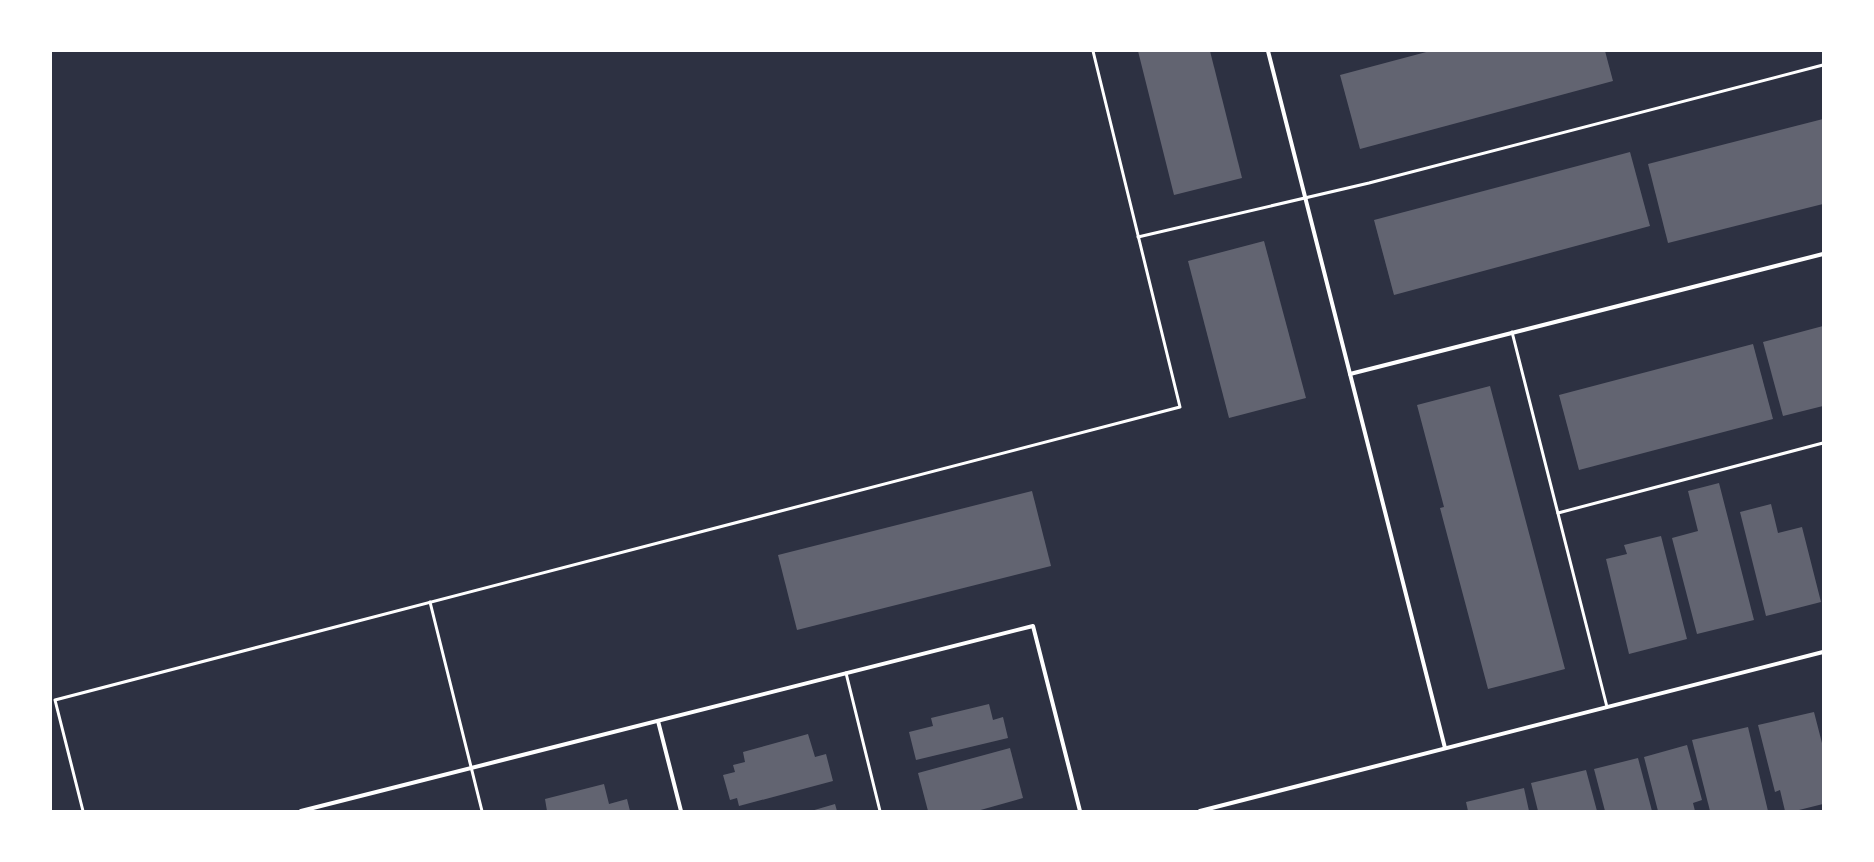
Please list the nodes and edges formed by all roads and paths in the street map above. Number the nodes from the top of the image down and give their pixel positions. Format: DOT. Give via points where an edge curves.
graph roads {
  1 [pos="1093,51"];
  2 [pos="1268,51"];
  3 [pos="1823,65"];
  4 [pos="1305,197"];
  5 [pos="1138,236"];
  6 [pos="1823,254"];
  7 [pos="1512,332"];
  8 [pos="1350,374"];
  9 [pos="1823,443"];
  10 [pos="1558,513"];
  11 [pos="430,602"];
  12 [pos="1823,652"];
  13 [pos="846,673"];
  14 [pos="1607,707"];
  15 [pos="658,721"];
  16 [pos="1445,748"];
  17 [pos="471,768"];
  18 [pos="83,811"];
  19 [pos="301,811"];
  20 [pos="482,811"];
  21 [pos="681,811"];
  22 [pos="880,811"];
  23 [pos="1080,811"];
  24 [pos="1200,811"];
  1 -- 5 [label="lane"];
  2 -- 4 [label="street"];
  3 -- 4 [label="lane" via="1369,183"];
  4 -- 5 [label="lane"];
  4 -- 8 [label="street"];
  5 -- 11 [label="lane" via="1180,407"];
  6 -- 7 [label="street"];
  7 -- 8 [label="street"];
  7 -- 10 [label="lane"];
  8 -- 16 [label="street"];
  9 -- 10 [label="lane"];
  10 -- 14 [label="lane"];
  11 -- 17 [label="lane"];
  11 -- 18 [label="lane" via="55,700"];
  12 -- 14 [label="street"];
  13 -- 15 [label="street"];
  13 -- 22 [label="lane"];
  13 -- 23 [label="street" via="1033,626"];
  14 -- 16 [label="street"];
  15 -- 17 [label="street"];
  15 -- 21 [label="street"];
  16 -- 24 [label="street"];
  17 -- 19 [label="street"];
  17 -- 20 [label="lane"];
}
